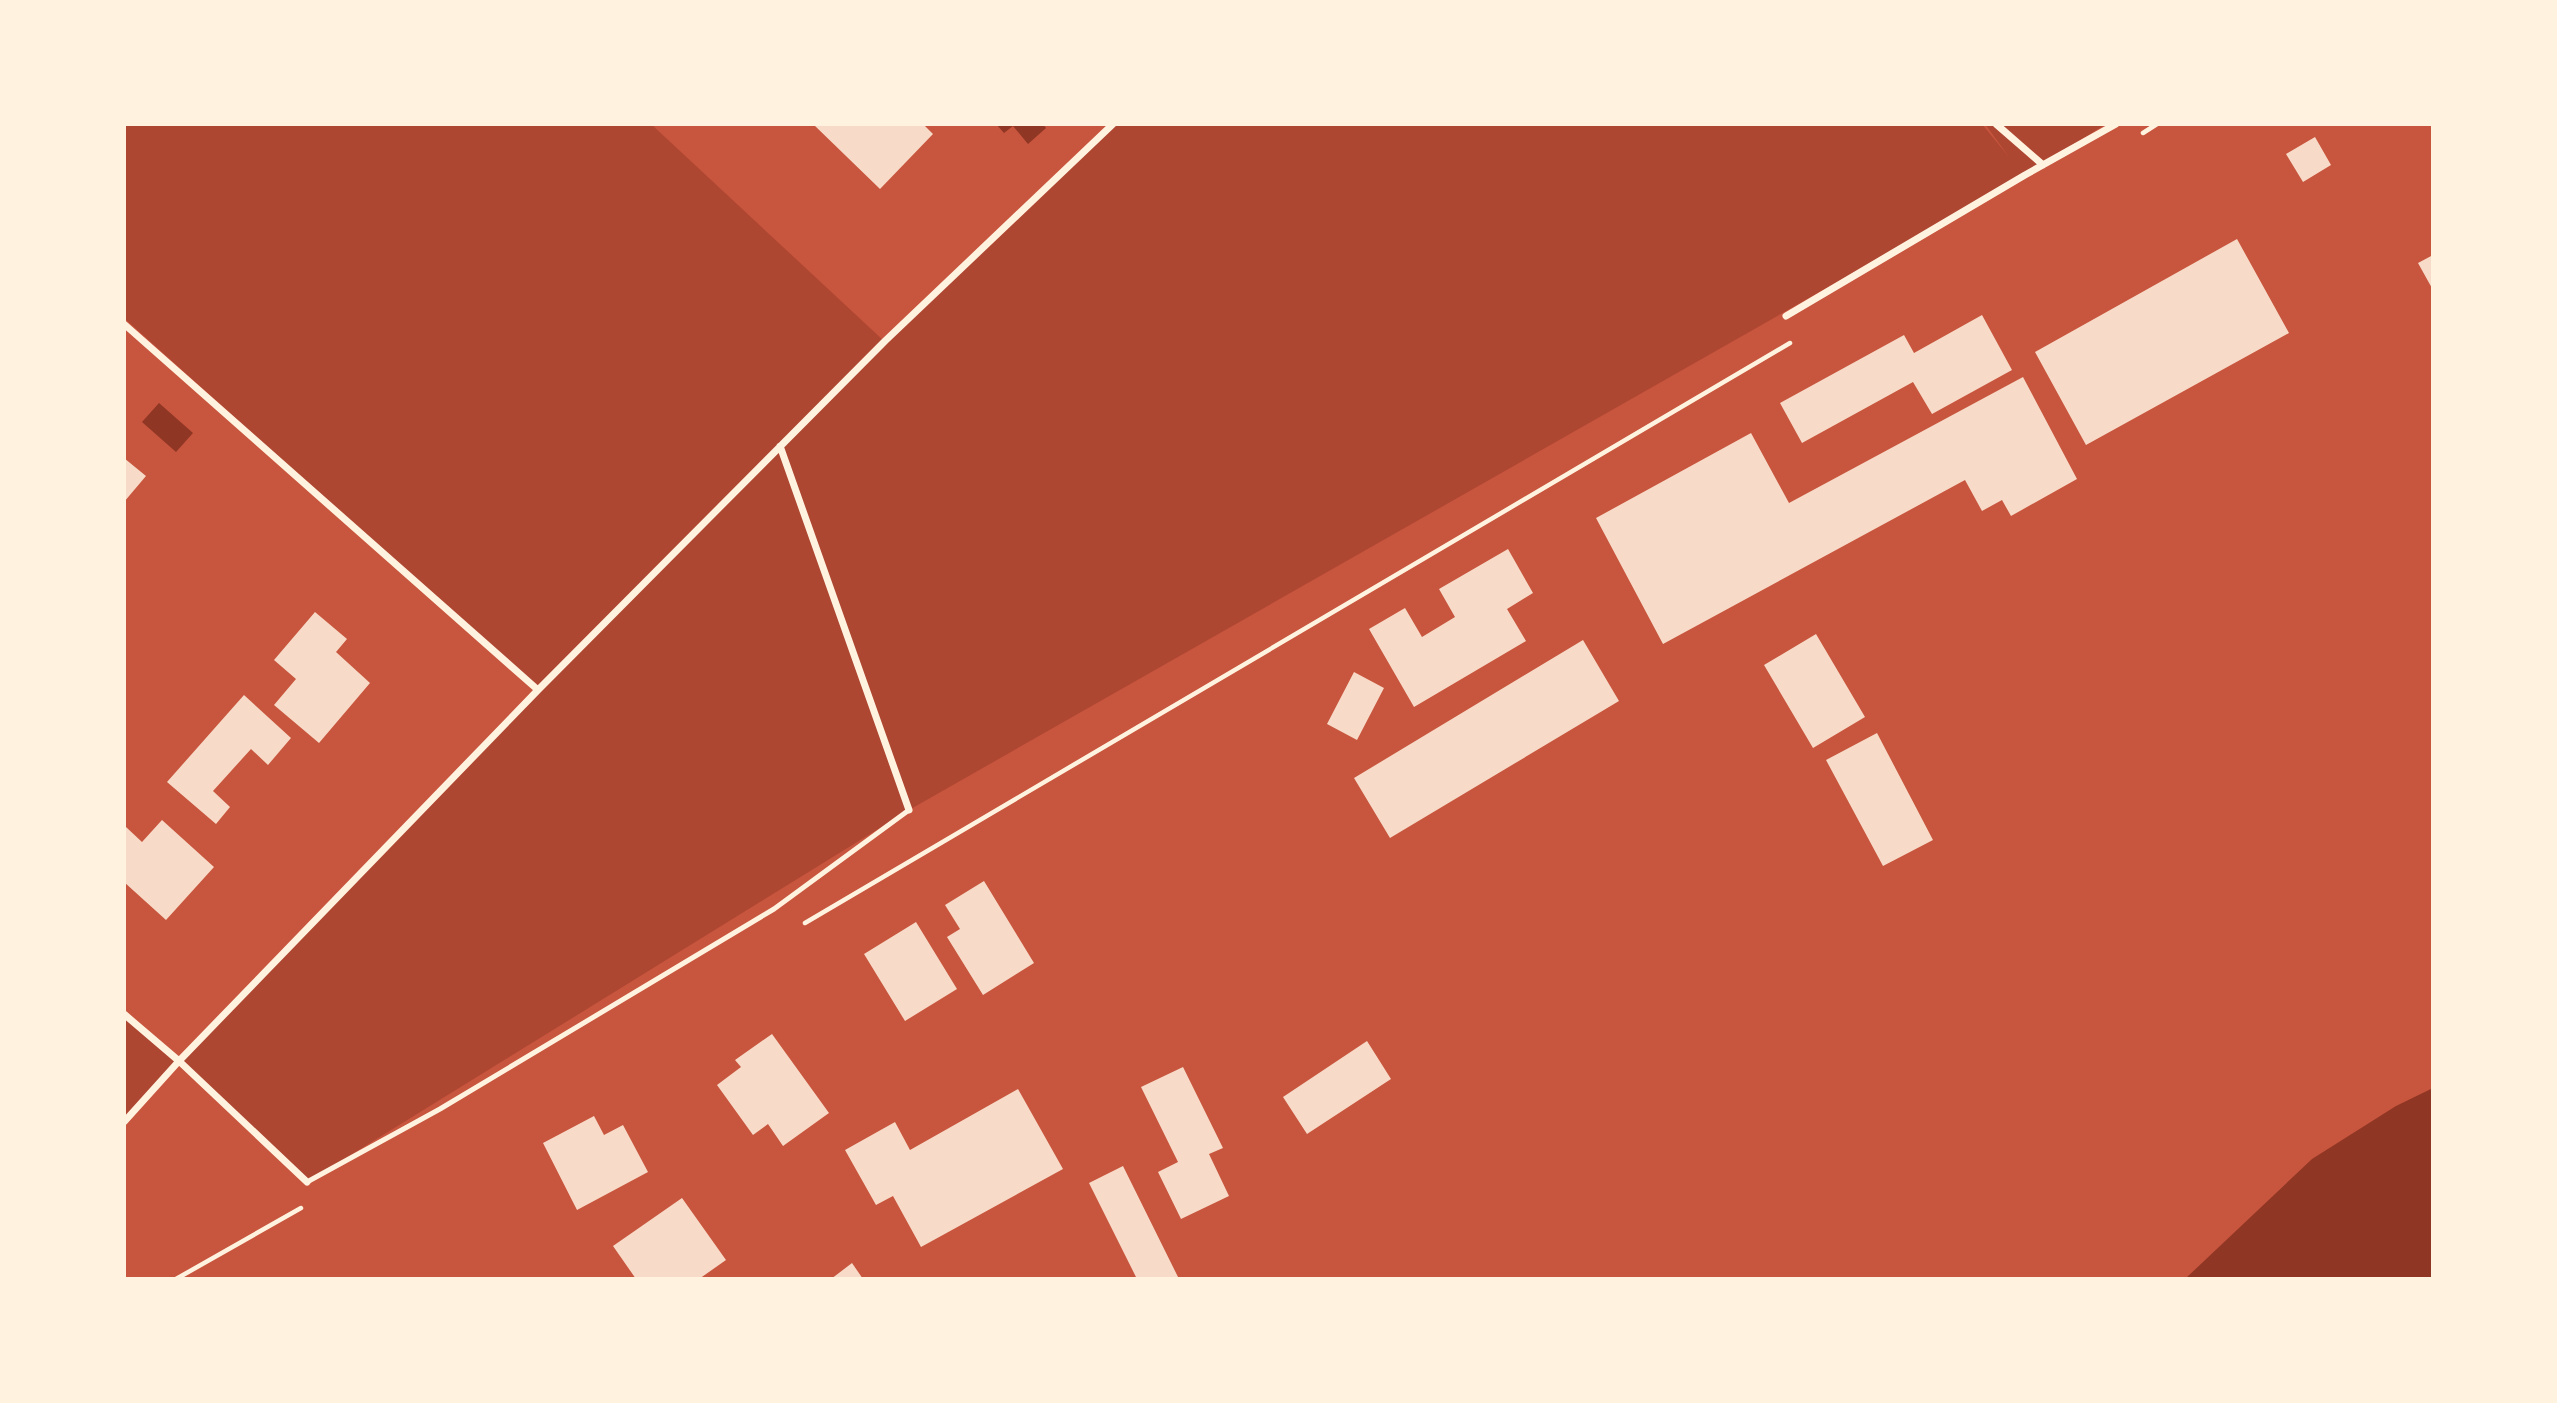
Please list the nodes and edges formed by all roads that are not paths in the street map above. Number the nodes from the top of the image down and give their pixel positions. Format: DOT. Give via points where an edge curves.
graph roads {
  1 [pos="1114,124"];
  2 [pos="1996,124"];
  3 [pos="2116,124"];
  4 [pos="2043,165"];
  5 [pos="1786,316"];
  6 [pos="124,324"];
  7 [pos="780,446"];
  8 [pos="538,690"];
  9 [pos="909,810"];
  10 [pos="124,1014"];
  11 [pos="179,1061"];
  12 [pos="124,1122"];
  13 [pos="307,1182"];
  1 -- 7 [label="street"];
  2 -- 4 [label="street"];
  3 -- 4 [label="street"];
  4 -- 5 [label="street"];
  6 -- 8 [label="street"];
  7 -- 8 [label="street"];
  7 -- 9 [label="street"];
  8 -- 11 [label="street"];
  9 -- 13 [label="lane" via="774,909 440,1109"];
  10 -- 11 [label="street"];
  11 -- 12 [label="street"];
  11 -- 13 [label="street"];
}
